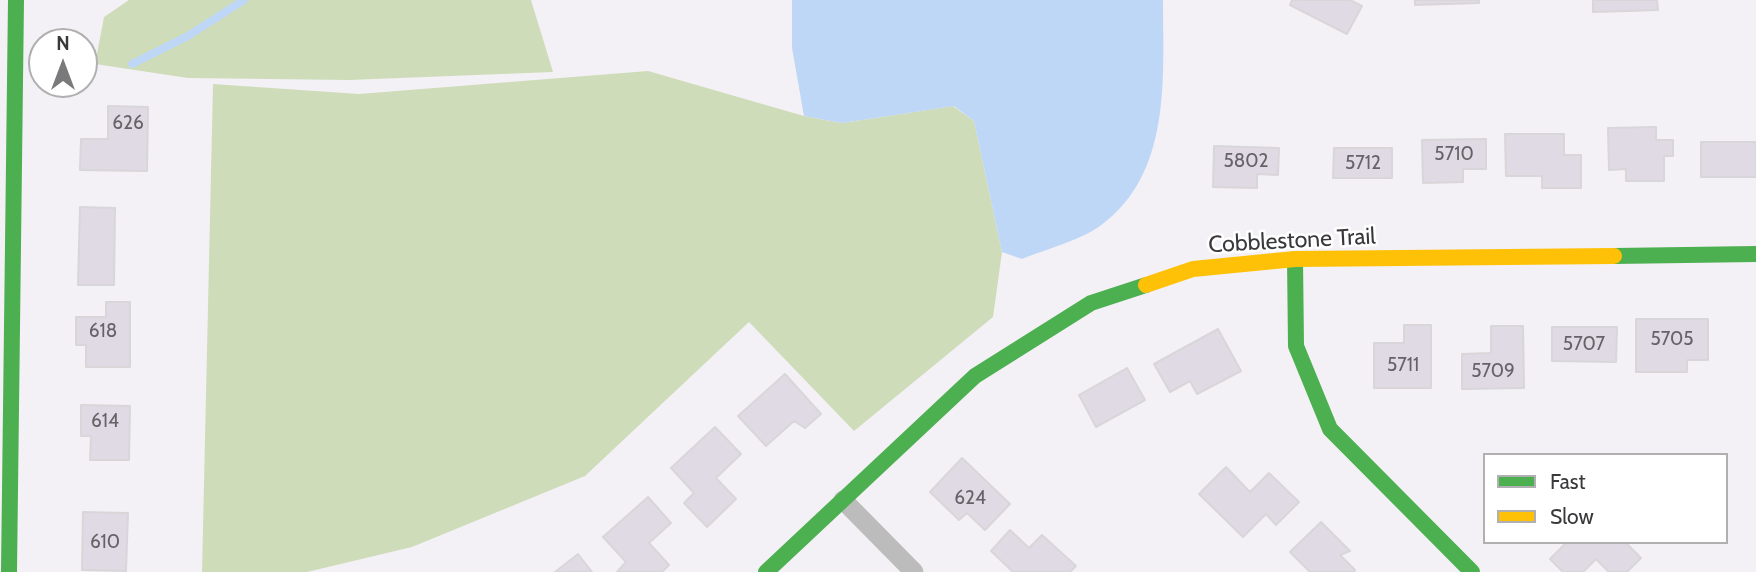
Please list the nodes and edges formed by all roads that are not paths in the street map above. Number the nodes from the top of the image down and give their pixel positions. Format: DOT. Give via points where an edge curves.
graph roads {
  1 [pos="16,0"];
  2 [pos="1756,254"];
  3 [pos="1294,259"];
  4 [pos="843,500"];
  5 [pos="9,572"];
  6 [pos="766,572"];
  7 [pos="914,572"];
  8 [pos="1472,572"];
  1 -- 5 [label="street"];
  2 -- 3 [label="street, Cobblestone Trail"];
  3 -- 4 [label="street, Cobblestone Trail" via="1193,269 1091,303 975,376"];
  3 -- 8 [label="street" via="1296,346 1330,429"];
  4 -- 6 [label="street, Cobblestone Trail"];
  4 -- 7 [label="street"];
}
